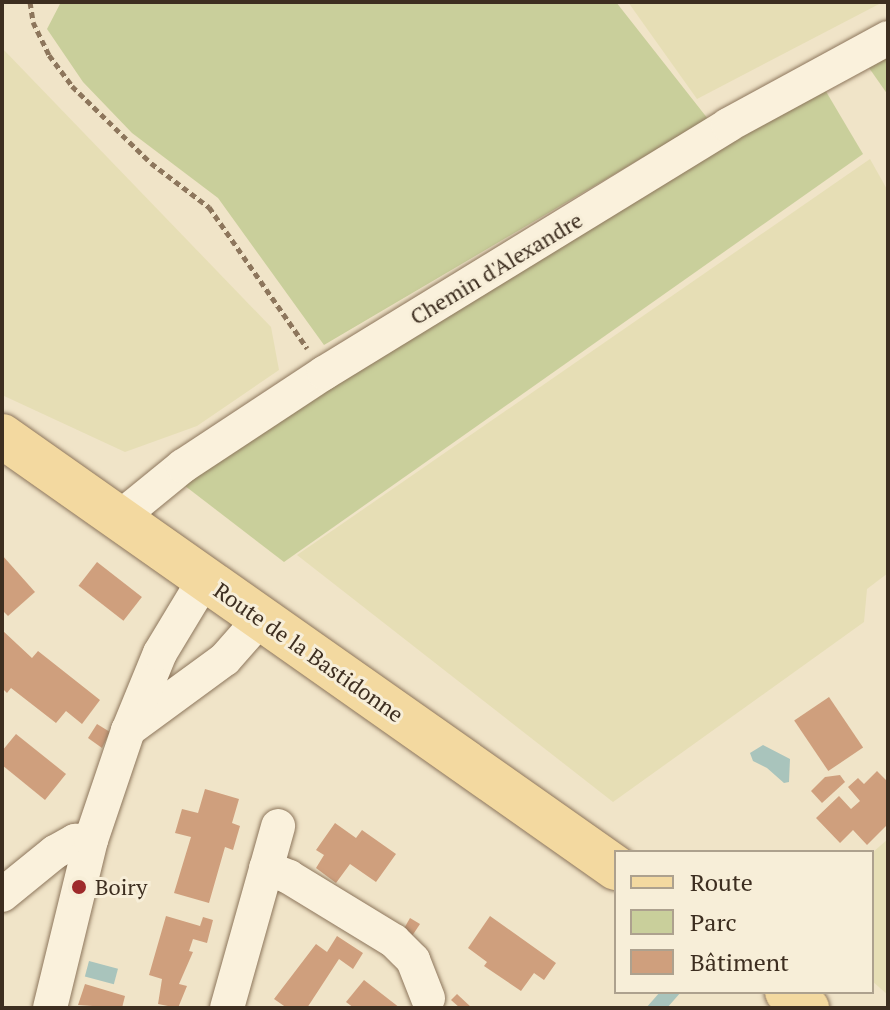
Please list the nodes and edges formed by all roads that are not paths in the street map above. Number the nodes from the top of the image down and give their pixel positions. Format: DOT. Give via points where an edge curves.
graph roads {
  1 [pos="888,38"];
  2 [pos="2,436"];
  3 [pos="118,519"];
  4 [pos="204,580"];
  5 [pos="261,618"];
  6 [pos="128,731"];
  7 [pos="278,826"];
  8 [pos="91,840"];
  9 [pos="614,867"];
  10 [pos="266,868"];
  11 [pos="2,895"];
  12 [pos="790,994"];
  13 [pos="428,998"];
  14 [pos="50,1008"];
  15 [pos="227,1008"];
  16 [pos="807,1008"];
  1 -- 3 [label="street, Chemin d'Alexandre" via="728,125 324,373 183,466"];
  2 -- 3 [label="main road, Route de la Bastidonne"];
  3 -- 4 [label="main road, Route de la Bastidonne"];
  4 -- 5 [label="main road, Route de la Bastidonne"];
  4 -- 6 [label="street" via="160,653"];
  5 -- 6 [label="street" via="225,659"];
  5 -- 9 [label="main road, Route de la Bastidonne"];
  6 -- 8 [label="street"];
  7 -- 10 [label="street"];
  8 -- 11 [label="street" via="75,841 55,852"];
  8 -- 14 [label="street"];
  10 -- 13 [label="street" via="394,941 413,960"];
  10 -- 15 [label="street"];
  12 -- 16 [label="main road"];
}
